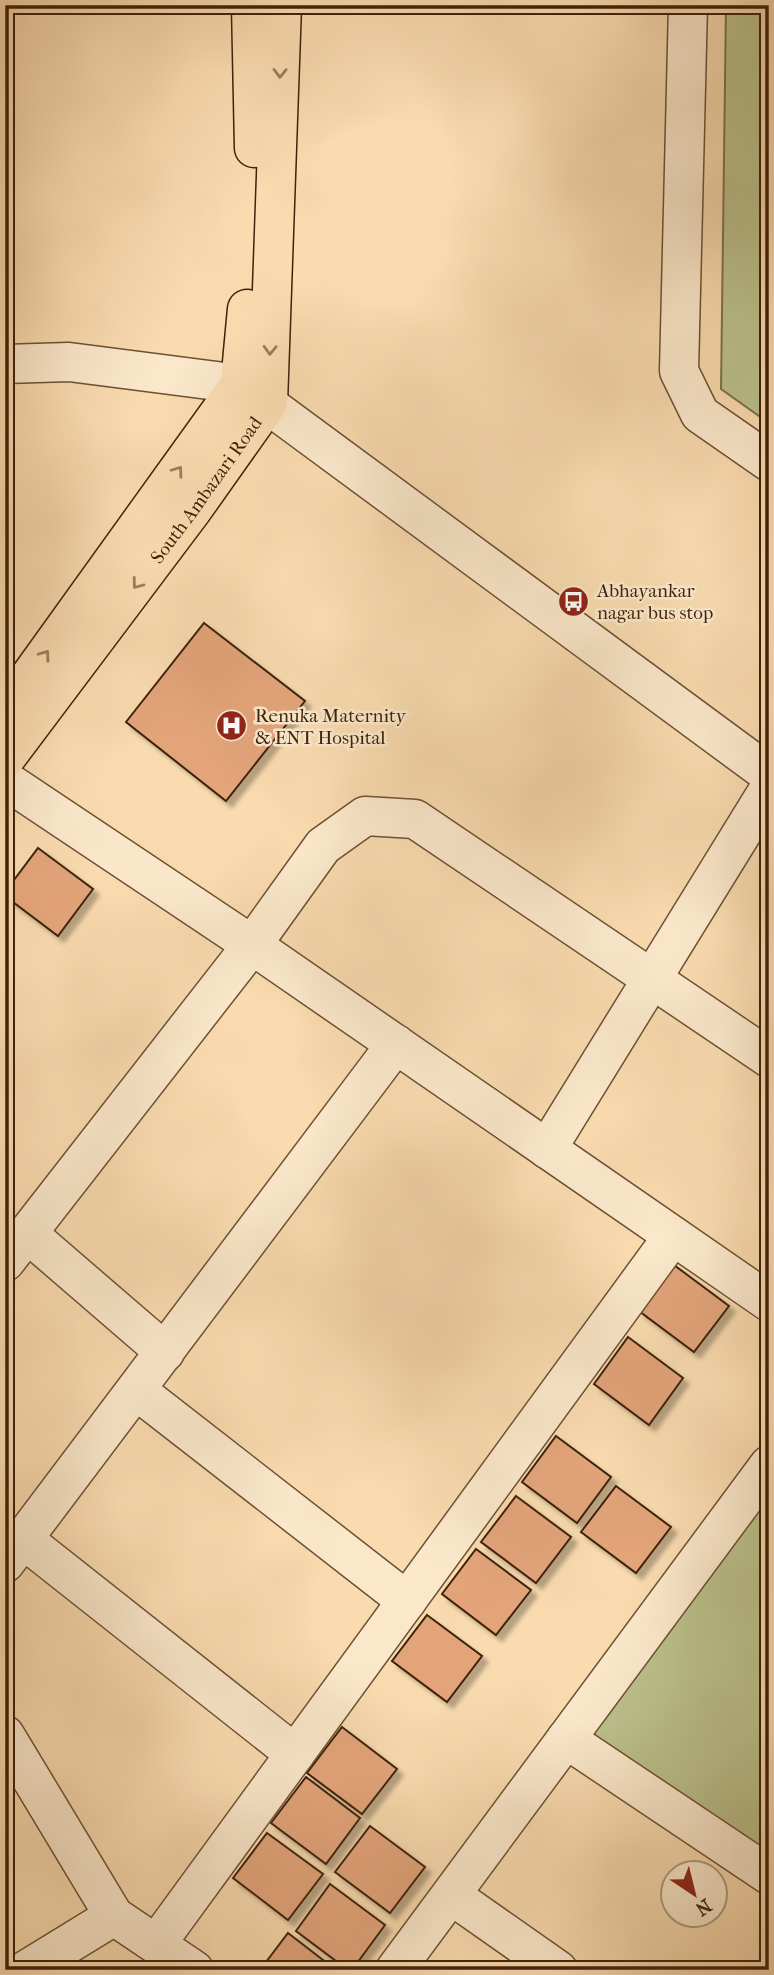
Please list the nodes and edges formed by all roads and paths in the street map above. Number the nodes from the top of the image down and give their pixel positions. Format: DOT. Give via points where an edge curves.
graph roads {
  1 [pos="251,5"];
  2 [pos="282,5"];
  3 [pos="688,5"];
  4 [pos="5,364"];
  5 [pos="254,393"];
  6 [pos="768,459"];
  7 [pos="5,711"];
  8 [pos="5,759"];
  9 [pos="769,774"];
  10 [pos="5,780"];
  11 [pos="769,789"];
  12 [pos="252,945"];
  13 [pos="652,979"];
  14 [pos="396,1044"];
  15 [pos="769,1058"];
  16 [pos="547,1149"];
  17 [pos="673,1236"];
  18 [pos="16,1247"];
  19 [pos="769,1302"];
  20 [pos="165,1352"];
  21 [pos="136,1390"];
  22 [pos="769,1465"];
  23 [pos="14,1551"];
  24 [pos="407,1601"];
  25 [pos="5,1735"];
  26 [pos="566,1739"];
  27 [pos="295,1754"];
  28 [pos="769,1875"];
  29 [pos="451,1895"];
  30 [pos="114,1916"];
  31 [pos="157,1943"];
  32 [pos="26,1970"];
  33 [pos="194,1970"];
  34 [pos="395,1970"];
  35 [pos="558,1970"];
  1 -- 5 [label="main road, South Ambazari Road"];
  2 -- 5 [label="main road, South Ambazari Road, one-way"];
  3 -- 6 [label="street" via="679,371 699,414"];
  4 -- 5 [label="street" via="69,362"];
  7 -- 5 [label="main road, South Ambazari Road, one-way"];
  5 -- 8 [label="main road, South Ambazari Road, one-way" via="193,509"];
  5 -- 9 [label="street"];
  10 -- 12 [label="street"];
  11 -- 13 [label="street"];
  12 -- 13 [label="street" via="323,846 365,816 415,819"];
  12 -- 14 [label="street"];
  12 -- 18 [label="street"];
  13 -- 15 [label="street"];
  13 -- 16 [label="street"];
  14 -- 16 [label="street"];
  14 -- 20 [label="street"];
  16 -- 17 [label="street"];
  17 -- 19 [label="street"];
  17 -- 24 [label="street"];
  18 -- 20 [label="street"];
  20 -- 21 [label="street"];
  21 -- 23 [label="street"];
  21 -- 24 [label="street"];
  22 -- 26 [label="street"];
  23 -- 27 [label="street"];
  24 -- 27 [label="street"];
  25 -- 30 [label="street"];
  26 -- 28 [label="street"];
  26 -- 29 [label="street"];
  27 -- 31 [label="street"];
  29 -- 34 [label="street"];
  29 -- 35 [label="street"];
  30 -- 31 [label="street"];
  30 -- 32 [label="street"];
  31 -- 33 [label="street"];
}
